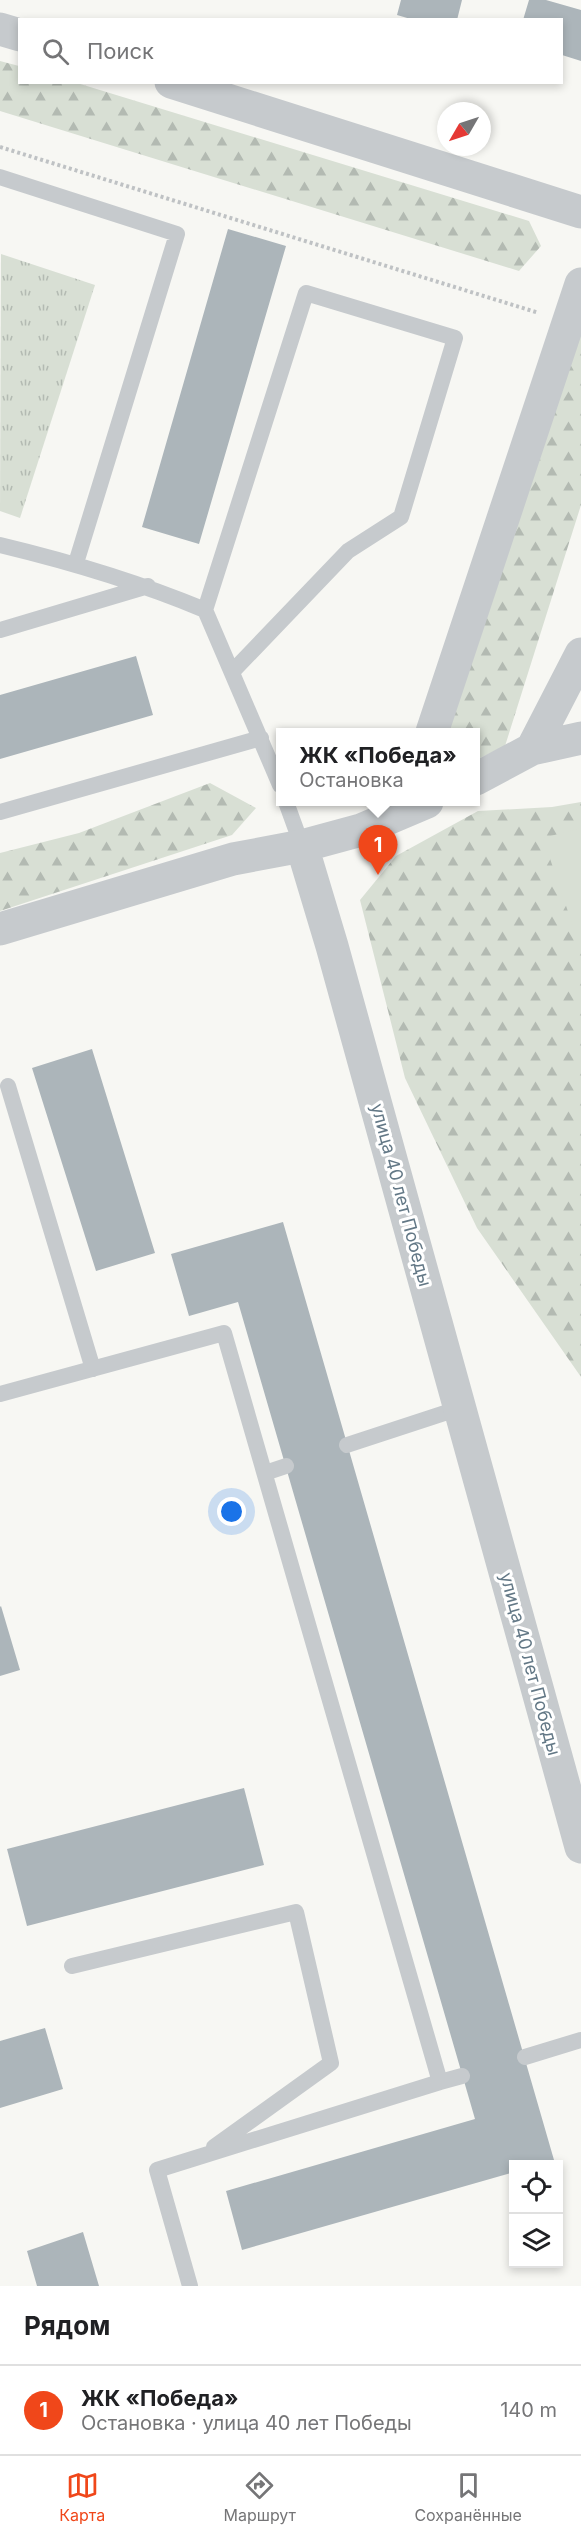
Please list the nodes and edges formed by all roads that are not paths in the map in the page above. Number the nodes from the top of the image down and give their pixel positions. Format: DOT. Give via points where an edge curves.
graph roads {
  1 [pos="0,28"];
  2 [pos="18,34"];
  3 [pos="177,84"];
  4 [pos="0,177"];
  5 [pos="581,212"];
  6 [pos="581,284"];
  7 [pos="0,545"];
  8 [pos="76,563"];
  9 [pos="148,586"];
  10 [pos="205,610"];
  11 [pos="0,630"];
  12 [pos="581,654"];
  13 [pos="233,671"];
  14 [pos="433,728"];
  15 [pos="261,738"];
  16 [pos="581,738"];
  17 [pos="532,749"];
  18 [pos="276,775"];
  19 [pos="480,777"];
  20 [pos="288,806"];
  21 [pos="378,806"];
  22 [pos="416,806"];
  23 [pos="0,812"];
  24 [pos="361,830"];
  25 [pos="302,846"];
  26 [pos="0,929"];
  27 [pos="8,1086"];
  28 [pos="93,1369"];
  29 [pos="0,1395"];
  30 [pos="460,1407"];
  31 [pos="347,1445"];
  32 [pos="286,1466"];
  33 [pos="265,1473"];
  34 [pos="581,1847"];
  35 [pos="72,1966"];
  36 [pos="581,2040"];
  37 [pos="525,2057"];
  38 [pos="462,2076"];
  39 [pos="440,2082"];
  40 [pos="201,2156"];
  41 [pos="190,2286"];
  1 -- 2 [label="street"];
  3 -- 5 [label="street"];
  4 -- 8 [label="lane" via="177,234"];
  6 -- 14 [label="street"];
  7 -- 8 [label="lane"];
  8 -- 9 [label="lane"];
  9 -- 10 [label="lane"];
  9 -- 11 [label="lane"];
  10 -- 13 [label="lane"];
  10 -- 13 [label="lane" via="306,292 455,338 401,517 348,550"];
  12 -- 17 [label="street"];
  13 -- 15 [label="lane"];
  15 -- 18 [label="lane"];
  15 -- 23 [label="lane"];
  16 -- 17 [label="street"];
  17 -- 19 [label="street"];
  20 -- 25 [label="lane"];
  21 -- 24 [label="street"];
  22 -- 24 [label="street"];
  24 -- 25 [label="street"];
  25 -- 26 [label="street" via="233,859"];
  25 -- 30 [label="street, улица 40 лет Победы"];
  27 -- 28 [label="lane"];
  28 -- 29 [label="lane"];
  28 -- 33 [label="lane" via="224,1333"];
  30 -- 31 [label="lane"];
  30 -- 34 [label="street, улица 40 лет Победы"];
  32 -- 33 [label="lane"];
  33 -- 39 [label="lane"];
  35 -- 40 [label="lane" via="296,1912 331,2063"];
  36 -- 37 [label="lane"];
  38 -- 39 [label="lane"];
  39 -- 40 [label="lane"];
  40 -- 41 [label="lane" via="157,2170"];
}
